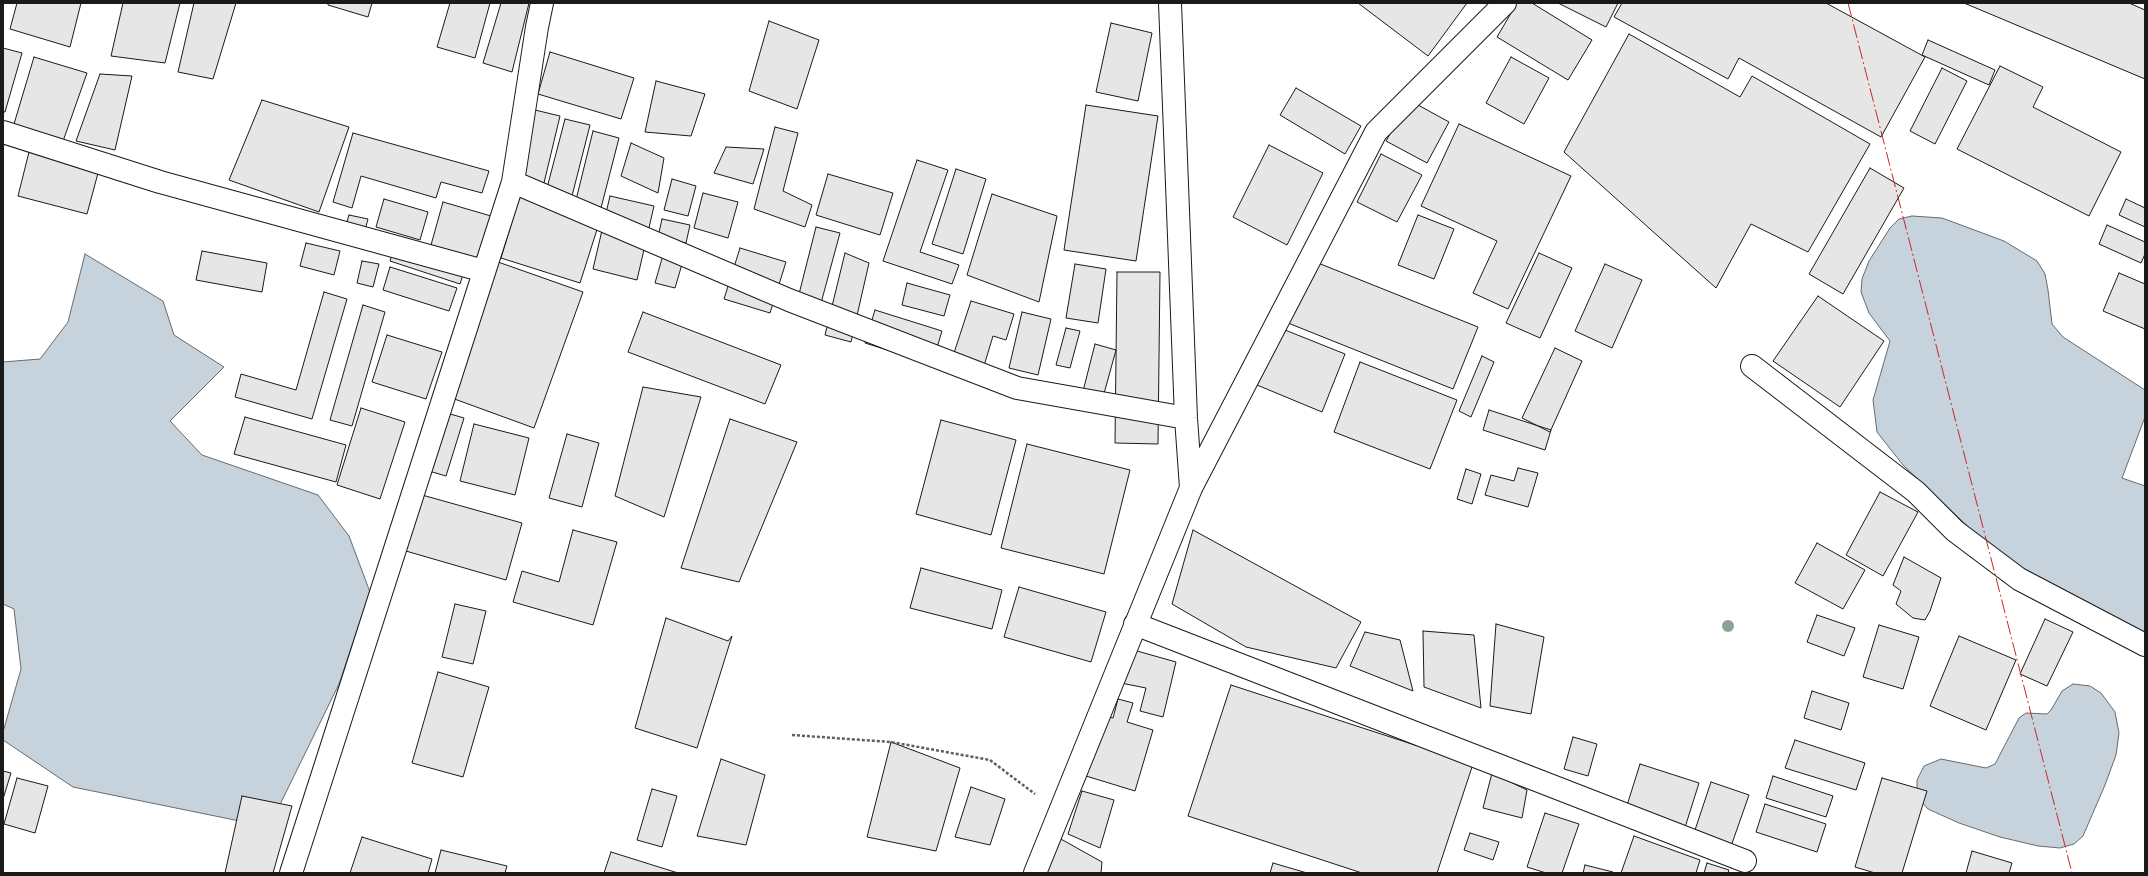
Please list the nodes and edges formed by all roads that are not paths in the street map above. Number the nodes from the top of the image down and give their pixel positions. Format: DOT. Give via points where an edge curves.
graph roads {
  1 [pos="542,3"];
  2 [pos="1170,3"];
  3 [pos="1505,3"];
  4 [pos="3,132"];
  5 [pos="513,182"];
  6 [pos="484,271"];
  7 [pos="1752,366"];
  8 [pos="1186,418"];
  9 [pos="1191,488"];
  10 [pos="1135,624"];
  11 [pos="2145,645"];
  12 [pos="1745,861"];
  13 [pos="291,873"];
  14 [pos="1035,873"];
  1 -- 5 [label="street"];
  2 -- 8 [label="street"];
  3 -- 9 [label="street" via="1376,132"];
  4 -- 6 [label="street" via="160,182"];
  5 -- 6 [label="street"];
  5 -- 8 [label="street" via="789,300 1017,388"];
  6 -- 13 [label="street"];
  7 -- 11 [label="street" via="1916,492 1955,531 2019,579"];
  8 -- 9 [label="street"];
  9 -- 10 [label="street"];
  10 -- 12 [label="street"];
  10 -- 14 [label="street"];
}
